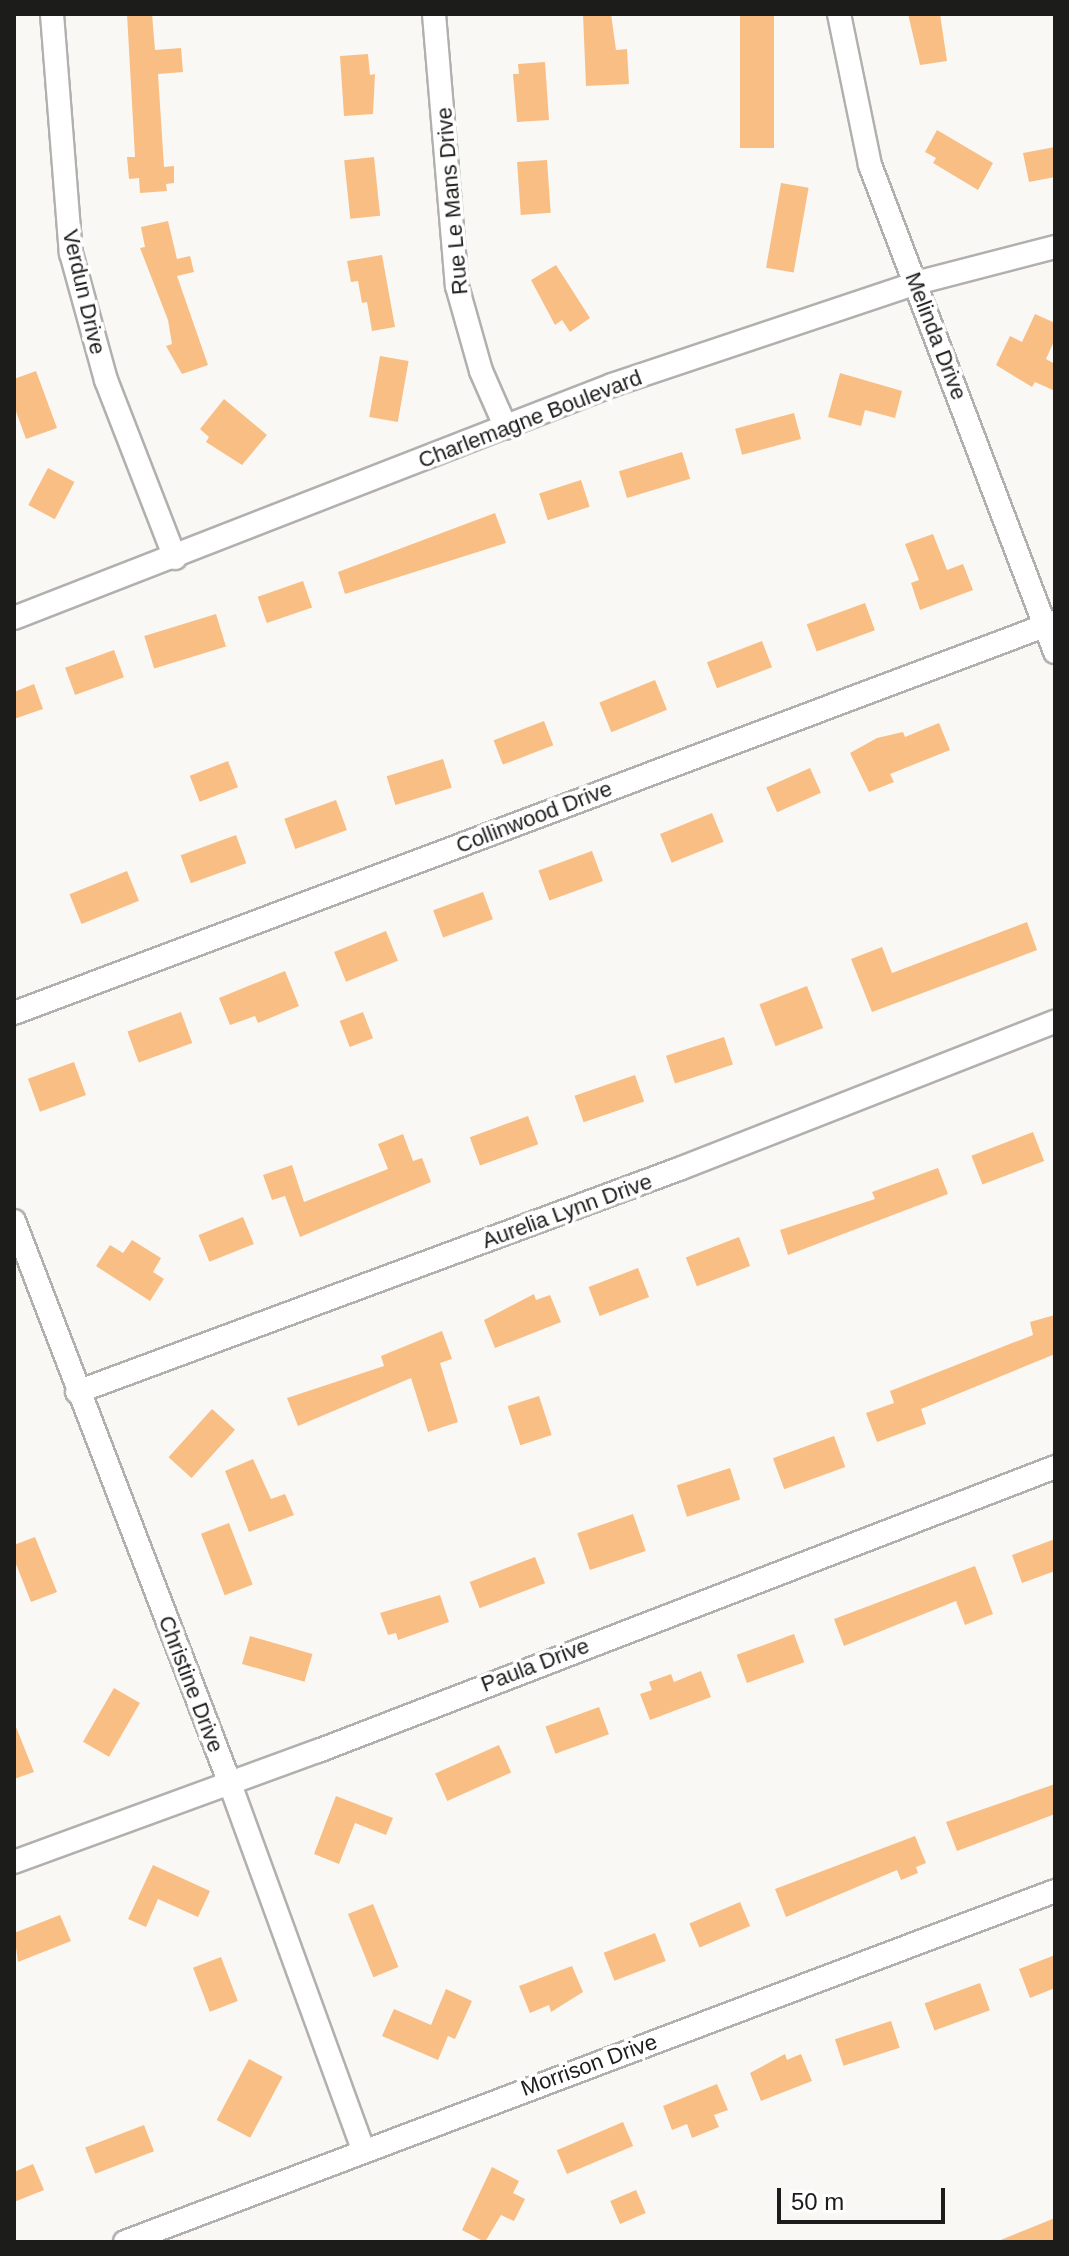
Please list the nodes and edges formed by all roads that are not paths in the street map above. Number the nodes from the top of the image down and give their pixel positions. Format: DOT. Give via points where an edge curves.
graph roads {
  1 [pos="52,14"];
  2 [pos="434,14"];
  3 [pos="839,14"];
  4 [pos="1055,247"];
  5 [pos="916,283"];
  6 [pos="506,428"];
  7 [pos="175,558"];
  8 [pos="14,618"];
  9 [pos="1050,624"];
  10 [pos="1055,652"];
  11 [pos="14,1013"];
  12 [pos="1055,1022"];
  13 [pos="14,1221"];
  14 [pos="77,1392"];
  15 [pos="1055,1467"];
  16 [pos="229,1781"];
  17 [pos="14,1862"];
  18 [pos="1055,1891"];
  19 [pos="363,2149"];
  20 [pos="125,2242"];
  1 -- 7 [label="street, Verdun Drive" via="71,253 106,380"];
  2 -- 6 [label="street, Rue Le Mans Drive" via="457,286 481,371"];
  3 -- 5 [label="street, Melinda Drive" via="870,165"];
  4 -- 5 [label="street, Charlemagne Boulevard"];
  5 -- 6 [label="street, Charlemagne Boulevard" via="612,385"];
  5 -- 9 [label="street, Melinda Drive"];
  6 -- 7 [label="street, Charlemagne Boulevard"];
  7 -- 8 [label="street, Charlemagne Boulevard"];
  9 -- 10 [label="street, Melinda Drive"];
  9 -- 11 [label="street, Collinwood Drive"];
  12 -- 14 [label="street, Aurelia Lynn Drive" via="657,1177"];
  13 -- 14 [label="street, Christine Drive"];
  14 -- 16 [label="street, Christine Drive"];
  15 -- 16 [label="street, Paula Drive"];
  16 -- 17 [label="street, Paula Drive"];
  16 -- 19 [label="street, Christine Drive"];
  18 -- 19 [label="street, Morrison Drive"];
  19 -- 20 [label="street, Morrison Drive"];
}
